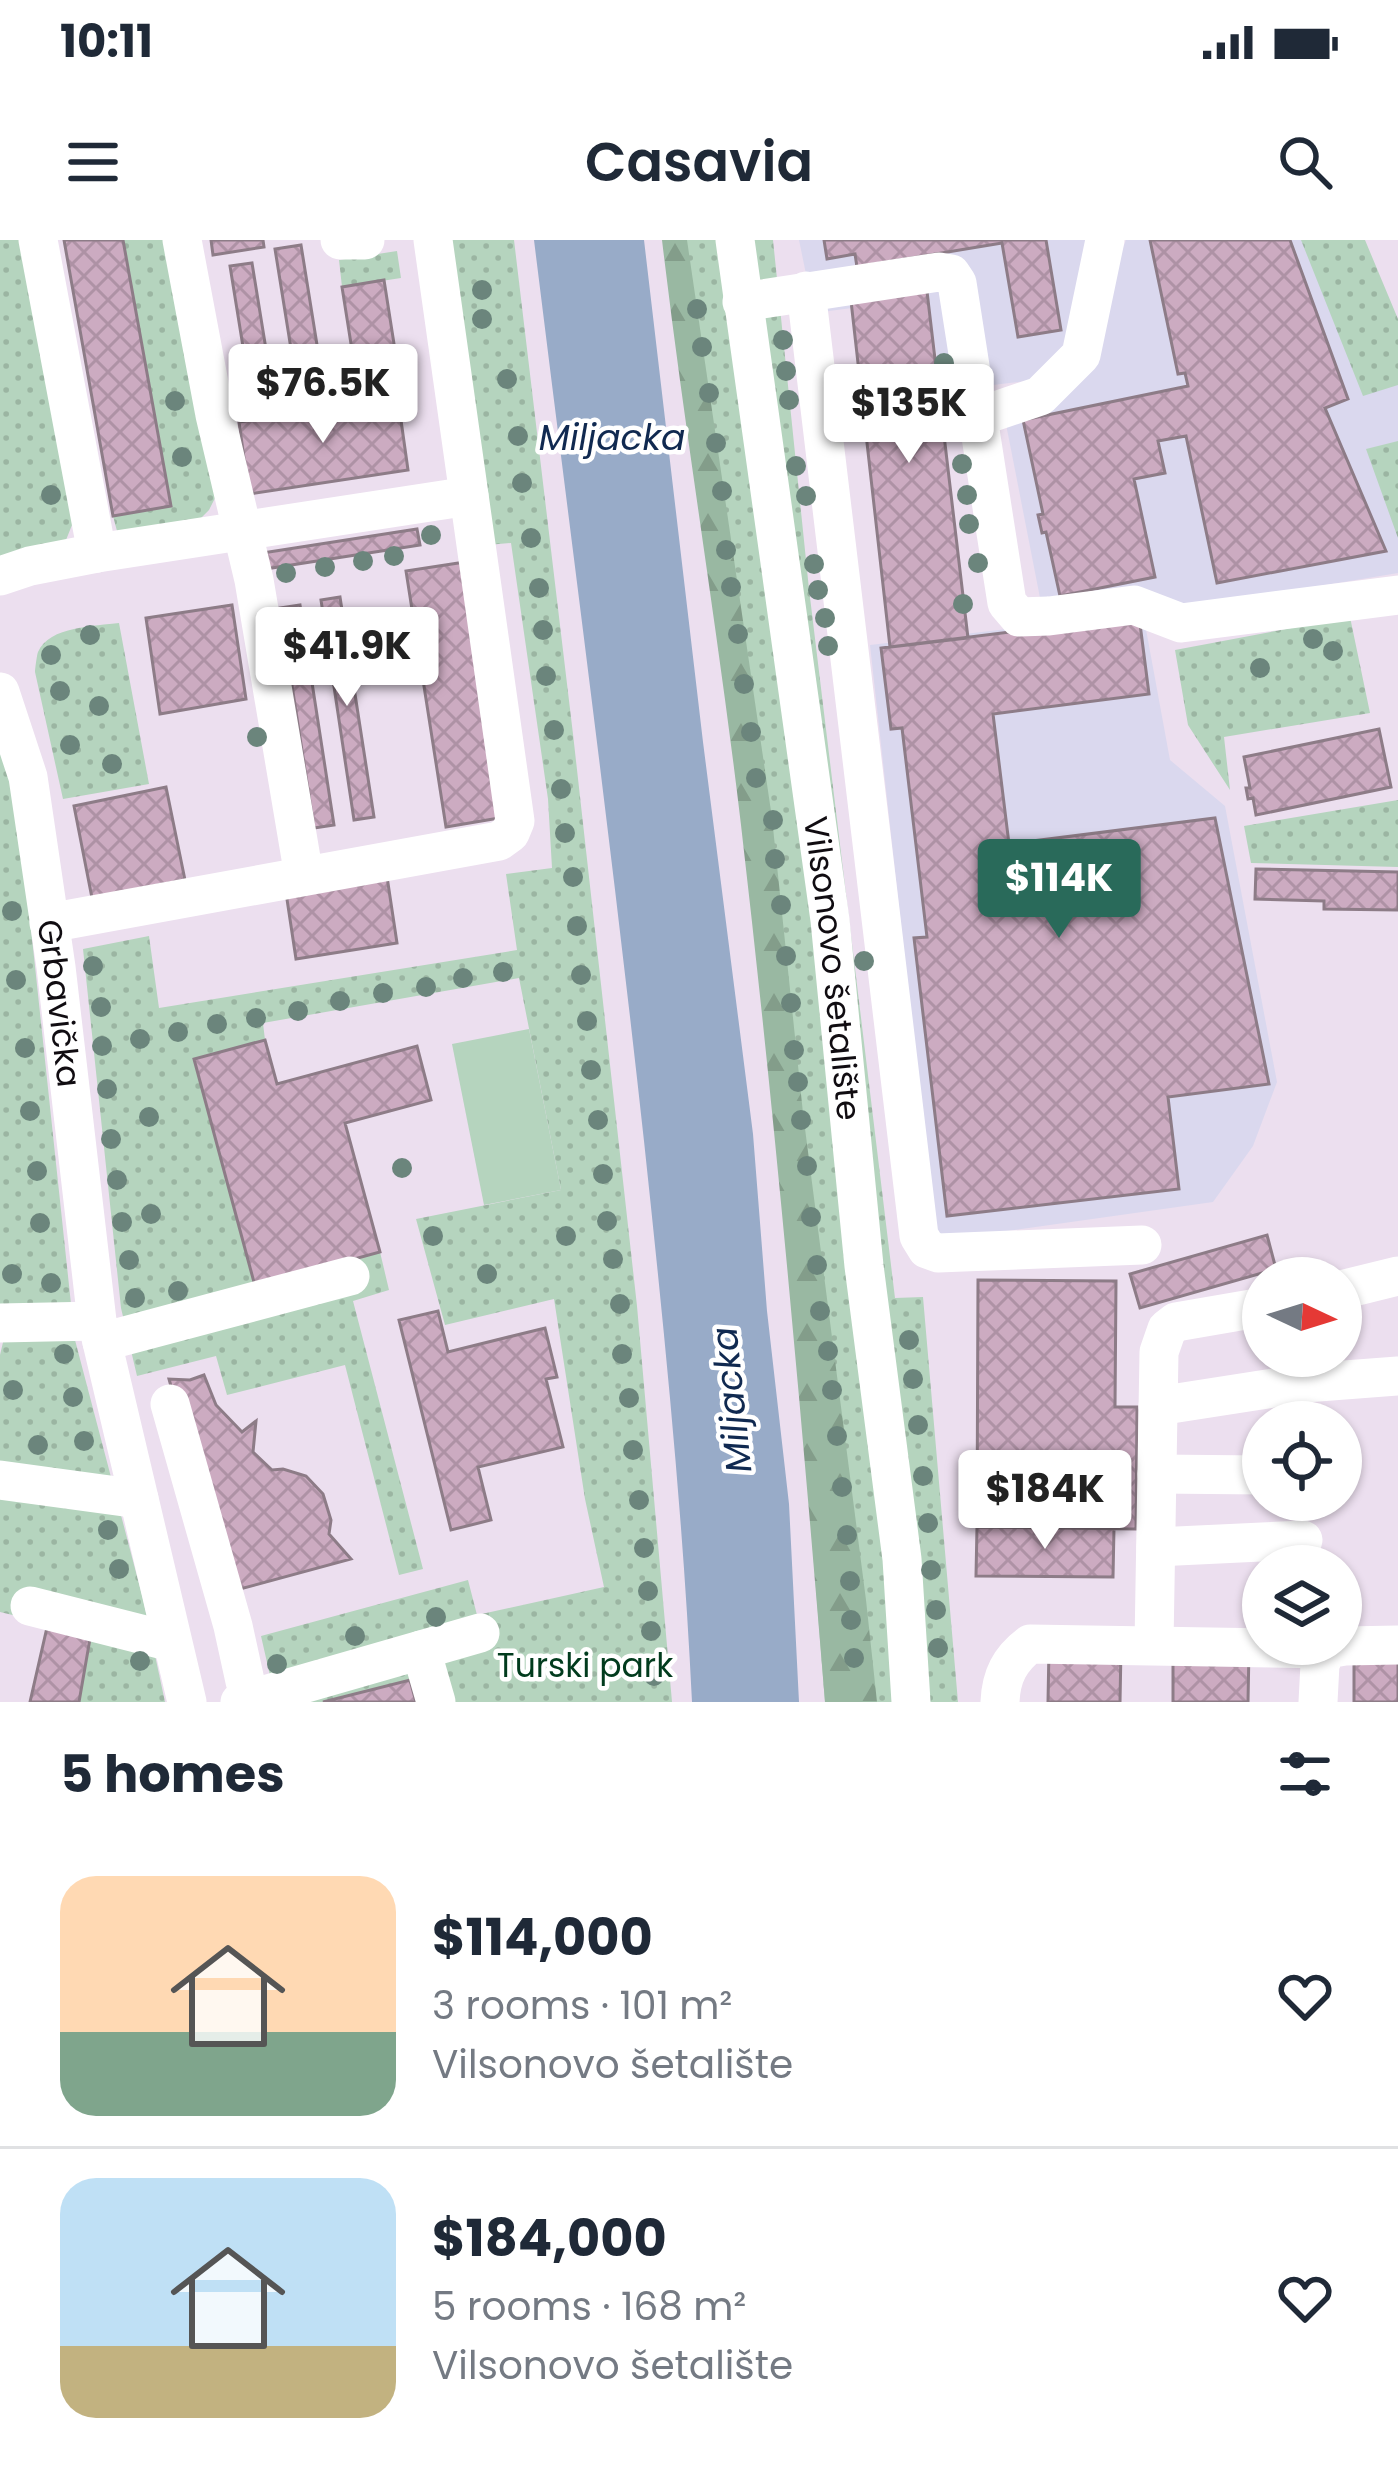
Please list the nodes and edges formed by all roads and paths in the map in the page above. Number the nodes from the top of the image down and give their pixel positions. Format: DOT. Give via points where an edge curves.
graph roads {
  1 [pos="38,240"];
  2 [pos="182,240"];
  3 [pos="340,240"];
  4 [pos="365,240"];
  5 [pos="434,240"];
  6 [pos="735,240"];
  7 [pos="1105,240"];
  8 [pos="806,291"];
  9 [pos="742,302"];
  10 [pos="978,417"];
  11 [pos="470,496"];
  12 [pos="242,530"];
  13 [pos="97,553"];
  14 [pos="0,576"];
  15 [pos="1398,595"];
  16 [pos="0,692"];
  17 [pos="857,722"];
  18 [pos="805,726"];
  19 [pos="304,876"];
  20 [pos="49,922"];
  21 [pos="1142,1245"];
  22 [pos="350,1276"];
  23 [pos="1398,1276"];
  24 [pos="1362,1285"];
  25 [pos="1242,1311"];
  26 [pos="0,1323"];
  27 [pos="99,1331"];
  28 [pos="1398,1376"];
  29 [pos="170,1404"];
  30 [pos="1158,1406"];
  31 [pos="1157,1474"];
  32 [pos="1242,1475"];
  33 [pos="0,1480"];
  34 [pos="139,1499"];
  35 [pos="1303,1540"];
  36 [pos="1156,1547"];
  37 [pos="30,1606"];
  38 [pos="480,1633"];
  39 [pos="172,1642"];
  40 [pos="1154,1644"];
  41 [pos="1242,1645"];
  42 [pos="1398,1645"];
  43 [pos="1362,1646"];
  44 [pos="421,1650"];
  45 [pos="1320,1665"];
  46 [pos="246,1700"];
  47 [pos="187,1702"];
  48 [pos="436,1702"];
  49 [pos="911,1702"];
  50 [pos="1000,1702"];
  51 [pos="1318,1702"];
  1 -- 13 [label="street"];
  2 -- 12 [label="street"];
  3 -- 4 [label="street"];
  5 -- 11 [label="street"];
  6 -- 9 [label="street, Vilsonovo šetalište"];
  7 -- 10 [label="street" via="1081,355 1040,396"];
  8 -- 9 [label="street"];
  8 -- 10 [label="street" via="951,274"];
  8 -- 17 [label="street"];
  9 -- 18 [label="street, Vilsonovo šetalište"];
  10 -- 15 [label="street" via="1007,603 1019,617 1134,605 1181,623"];
  11 -- 12 [label="street"];
  11 -- 19 [label="street" via="515,820 510,833"];
  12 -- 13 [label="street"];
  12 -- 19 [label="street"];
  13 -- 14 [label="street"];
  16 -- 20 [label="street, Grbavička" via="28,777"];
  17 -- 18 [label="street"];
  17 -- 21 [label="street" via="919,1236 938,1253"];
  18 -- 49 [label="street, Vilsonovo šetalište" via="902,1559"];
  19 -- 20 [label="street"];
  20 -- 27 [label="street, Grbavička"];
  22 -- 27 [label="street"];
  23 -- 24 [label="street"];
  25 -- 30 [label="street" via="1167,1329"];
  26 -- 27 [label="street"];
  27 -- 34 [label="street, Grbavička"];
  28 -- 30 [label="street"];
  29 -- 46 [label="street"];
  30 -- 31 [label="street"];
  31 -- 32 [label="street"];
  31 -- 36 [label="street"];
  33 -- 34 [label="street"];
  34 -- 39 [label="street, Grbavička"];
  35 -- 36 [label="street"];
  36 -- 40 [label="street"];
  37 -- 39 [label="street"];
  38 -- 44 [label="street"];
  39 -- 47 [label="street, Grbavička"];
  40 -- 41 [label="street"];
  40 -- 50 [label="street" via="1030,1644 1011,1659"];
  42 -- 43 [label="street"];
  44 -- 46 [label="street"];
  44 -- 48 [label="street"];
  45 -- 51 [label="street"];
}
